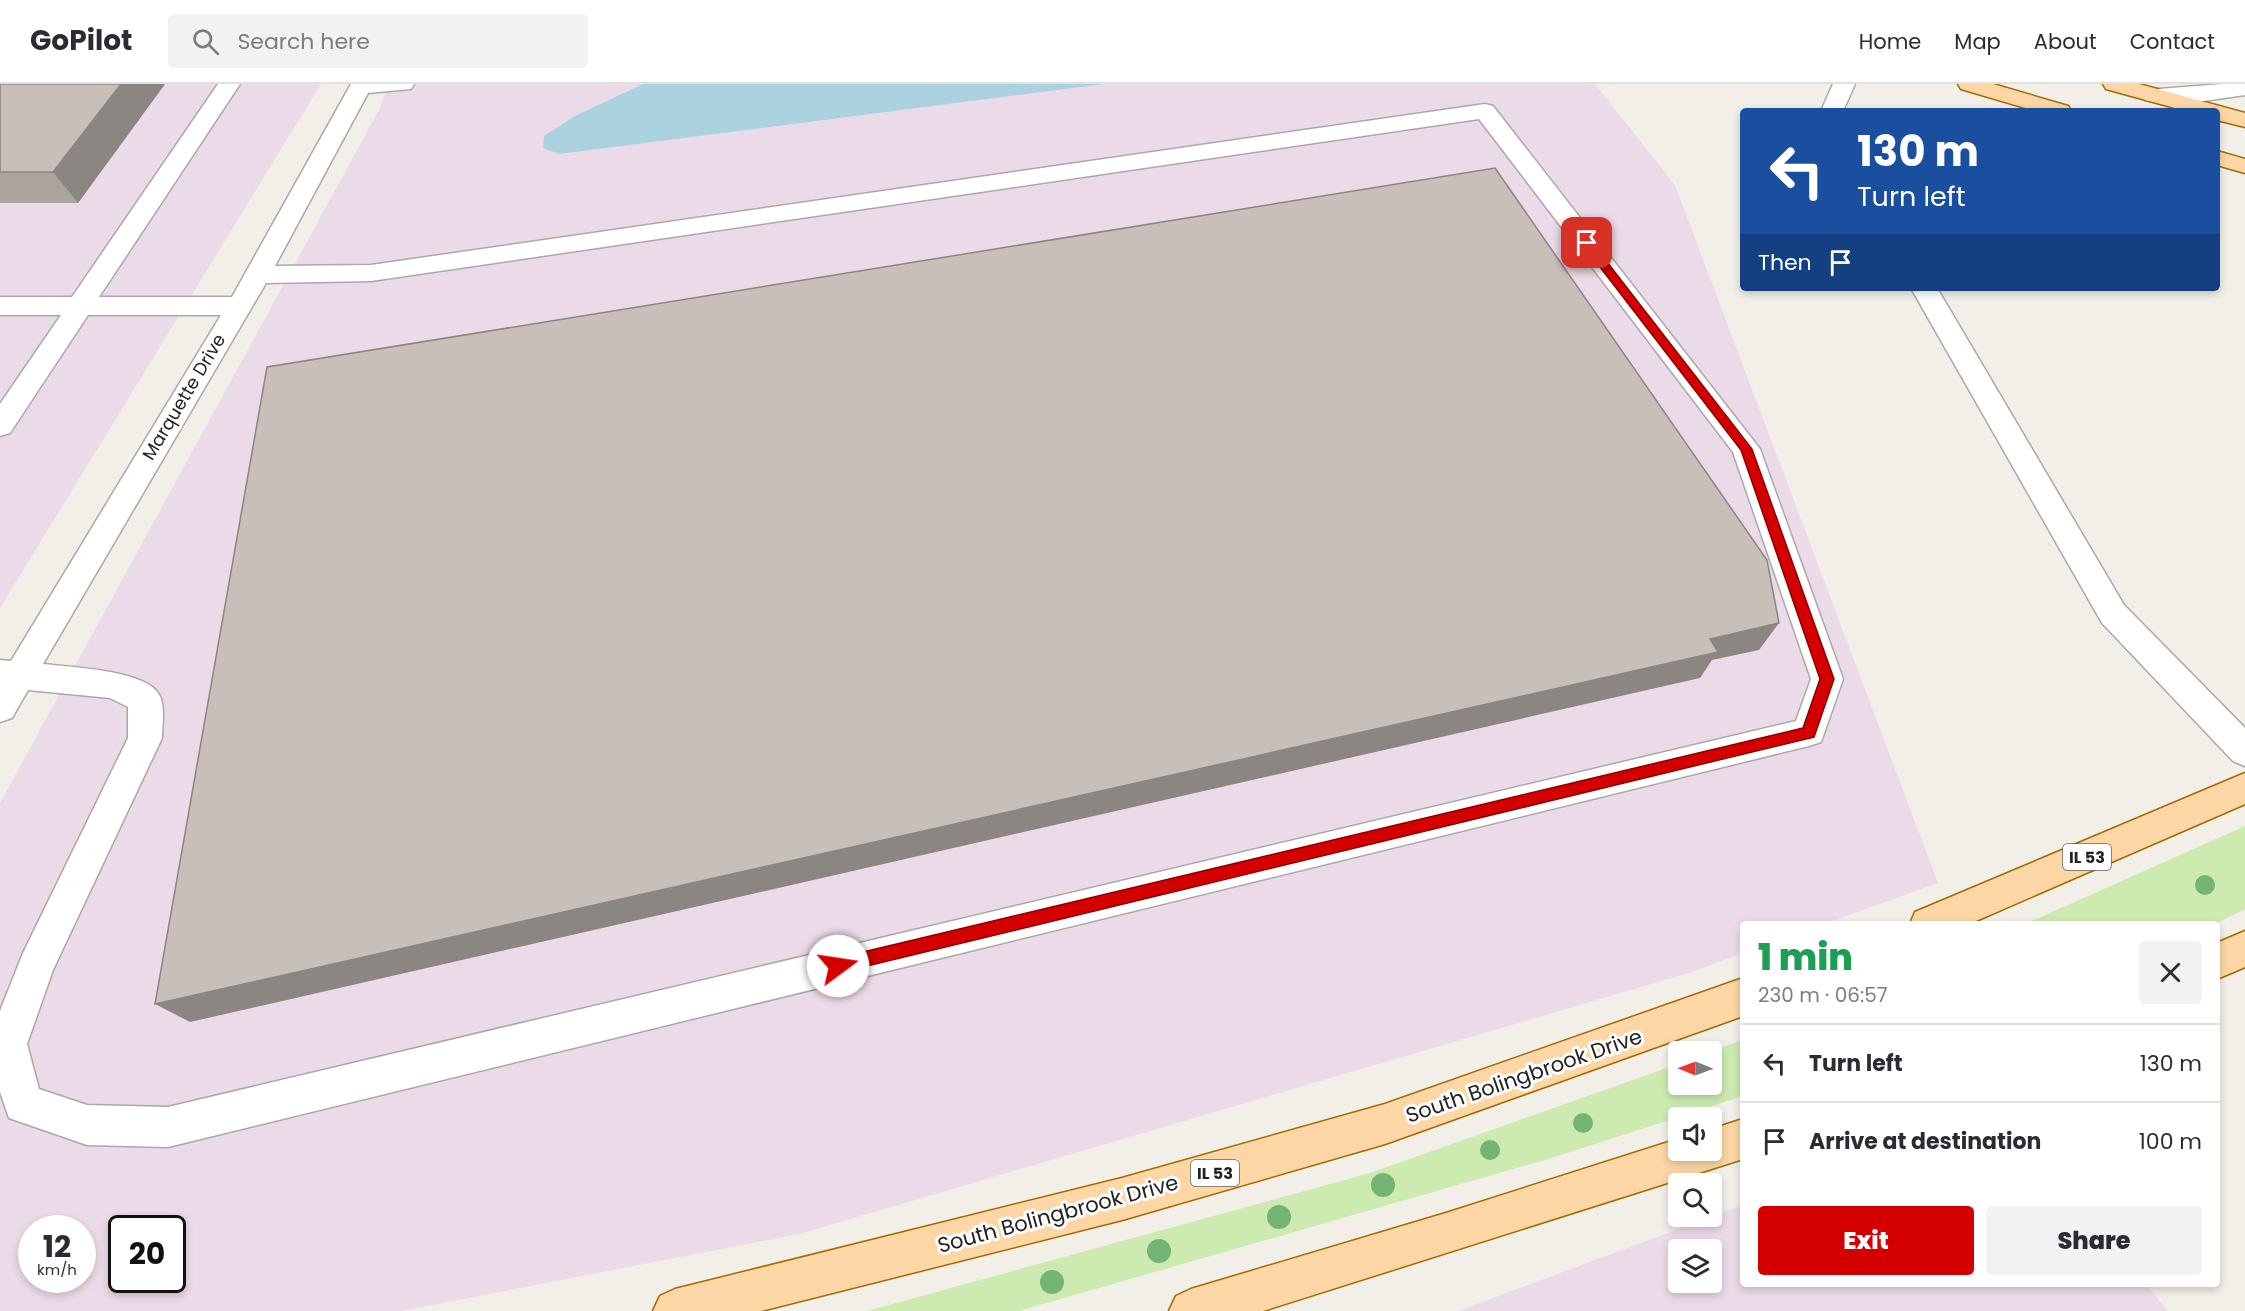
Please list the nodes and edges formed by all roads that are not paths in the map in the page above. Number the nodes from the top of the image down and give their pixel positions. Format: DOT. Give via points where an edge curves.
graph roads {
  1 [pos="229,84"];
  2 [pos="403,84"];
  3 [pos="1844,84"];
  4 [pos="1969,84"];
  5 [pos="2114,84"];
  6 [pos="362,86"];
  7 [pos="2245,88"];
  8 [pos="2153,95"];
  9 [pos="1833,108"];
  10 [pos="2050,108"];
  11 [pos="2200,108"];
  12 [pos="2220,113"];
  13 [pos="2245,120"];
  14 [pos="2220,159"];
  15 [pos="2245,166"];
  16 [pos="258,275"];
  17 [pos="1926,291"];
  18 [pos="0,306"];
  19 [pos="80,306"];
  20 [pos="238,306"];
  21 [pos="0,426"];
  22 [pos="10,673"];
  23 [pos="0,708"];
  24 [pos="2245,751"];
  25 [pos="2245,788"];
  26 [pos="1935,921"];
  27 [pos="2245,949"];
  28 [pos="2220,960"];
  29 [pos="1740,998"];
  30 [pos="1740,1140"];
  31 [pos="1722,1146"];
  32 [pos="1675,1161"];
  33 [pos="675,1311"];
  34 [pos="1191,1311"];
  1 -- 19 [label="street"];
  2 -- 6 [label="street"];
  3 -- 9 [label="street"];
  4 -- 10 [label="main road"];
  5 -- 8 [label="main road"];
  6 -- 16 [label="street, Marquette Drive"];
  7 -- 8 [label="street"];
  8 -- 11 [label="main road"];
  12 -- 13 [label="main road"];
  14 -- 15 [label="main road"];
  16 -- 20 [label="street, Marquette Drive"];
  16 -- 22 [label="street" via="371,273 1485,111 1746,449 1827,679 1809,732 168,1126 87,1125 23,1104 7,1044 36,966 145,738 145,700 114,685"];
  17 -- 24 [label="street" via="2114,614"];
  18 -- 19 [label="street"];
  19 -- 20 [label="street"];
  19 -- 21 [label="street"];
  20 -- 22 [label="street, Marquette Drive"];
  22 -- 23 [label="street, Marquette Drive"];
  25 -- 26 [label="main road, IL 53"];
  27 -- 28 [label="main road"];
  29 -- 33 [label="main road, South Bolingbrook Drive / IL 53" via="1385,1124 1122,1199"];
  30 -- 31 [label="main road"];
  32 -- 34 [label="main road"];
}
